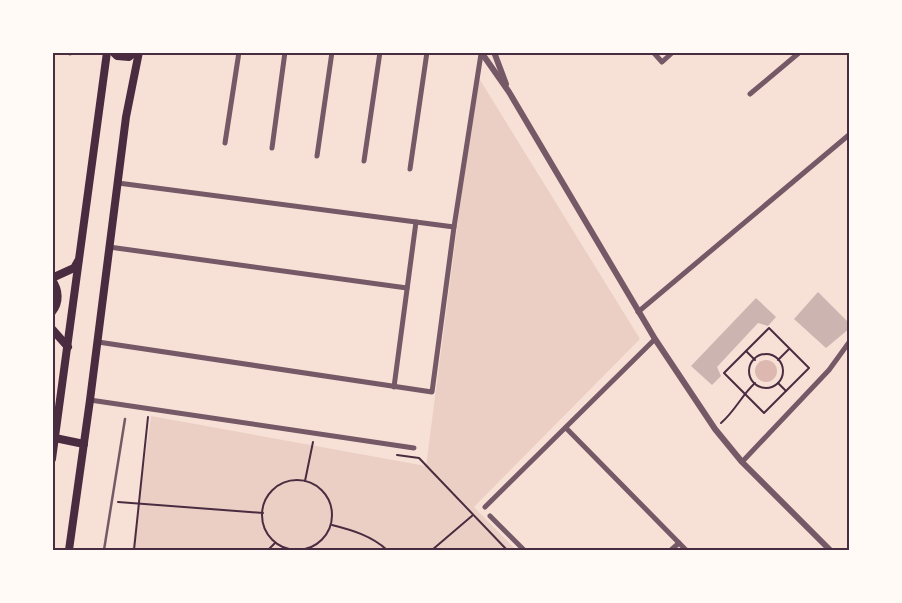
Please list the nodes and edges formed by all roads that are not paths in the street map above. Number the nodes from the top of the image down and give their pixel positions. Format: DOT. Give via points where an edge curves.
graph roads {
  1 [pos="66,52"];
  2 [pos="107,52"];
  3 [pos="114,52"];
  4 [pos="137,52"];
  5 [pos="239,52"];
  6 [pos="285,52"];
  7 [pos="332,52"];
  8 [pos="380,52"];
  9 [pos="428,52"];
  10 [pos="494,52"];
  11 [pos="653,52"];
  12 [pos="673,52"];
  13 [pos="800,52"];
  14 [pos="70,53"];
  15 [pos="481,53"];
  16 [pos="509,92"];
  17 [pos="750,94"];
  18 [pos="850,134"];
  19 [pos="225,143"];
  20 [pos="272,148"];
  21 [pos="318,156"];
  22 [pos="364,161"];
  23 [pos="410,169"];
  24 [pos="118,183"];
  25 [pos="416,222"];
  26 [pos="454,228"];
  27 [pos="109,247"];
  28 [pos="80,256"];
  29 [pos="52,279"];
  30 [pos="407,288"];
  31 [pos="52,312"];
  32 [pos="638,312"];
  33 [pos="52,329"];
  34 [pos="654,339"];
  35 [pos="850,341"];
  36 [pos="98,342"];
  37 [pos="68,347"];
  38 [pos="394,387"];
  39 [pos="90,400"];
  40 [pos="125,419"];
  41 [pos="566,428"];
  42 [pos="55,438"];
  43 [pos="84,444"];
  44 [pos="414,448"];
  45 [pos="52,459"];
  46 [pos="742,462"];
  47 [pos="485,507"];
  48 [pos="490,516"];
  49 [pos="679,543"];
  50 [pos="69,550"];
  51 [pos="104,550"];
  52 [pos="524,550"];
  53 [pos="671,550"];
  54 [pos="686,550"];
  55 [pos="830,550"];
  1 -- 14 [label="street"];
  2 -- 28 [label="main road"];
  3 -- 4 [label="main road" via="117,56 129,58"];
  4 -- 24 [label="main road"];
  5 -- 19 [label="street"];
  6 -- 20 [label="street"];
  7 -- 21 [label="street"];
  8 -- 22 [label="street"];
  9 -- 23 [label="street"];
  10 -- 16 [label="street"];
  11 -- 12 [label="street" via="662,62"];
  13 -- 17 [label="street"];
  15 -- 16 [label="street"];
  15 -- 26 [label="street"];
  16 -- 32 [label="street"];
  18 -- 32 [label="street"];
  24 -- 25 [label="street"];
  24 -- 27 [label="main road"];
  25 -- 26 [label="street"];
  25 -- 30 [label="street"];
  26 -- 38 [label="street" via="432,392"];
  27 -- 30 [label="street"];
  27 -- 36 [label="main road"];
  28 -- 29 [label="main road" via="74,268"];
  28 -- 37 [label="main road"];
  29 -- 31 [label="main road" via="58,290 58,303"];
  30 -- 38 [label="street"];
  32 -- 34 [label="street"];
  33 -- 37 [label="main road"];
  34 -- 41 [label="street"];
  34 -- 46 [label="street" via="715,429"];
  35 -- 46 [label="street" via="829,370"];
  36 -- 38 [label="street"];
  36 -- 39 [label="main road"];
  37 -- 42 [label="main road"];
  39 -- 43 [label="main road"];
  39 -- 44 [label="street"];
  40 -- 51 [label="lane"];
  41 -- 47 [label="street"];
  41 -- 49 [label="street"];
  42 -- 43 [label="main road"];
  42 -- 45 [label="main road"];
  43 -- 50 [label="main road"];
  46 -- 55 [label="street"];
  48 -- 52 [label="street"];
  49 -- 53 [label="street"];
  49 -- 54 [label="street"];
}
